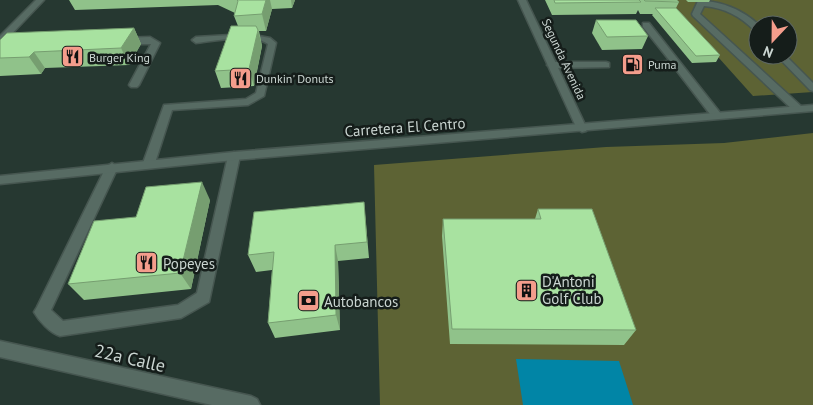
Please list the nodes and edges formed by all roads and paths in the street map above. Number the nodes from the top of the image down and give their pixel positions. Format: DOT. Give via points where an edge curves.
graph roads {
  1 [pos="40,0"];
  2 [pos="522,0"];
  3 [pos="748,19"];
  4 [pos="646,25"];
  5 [pos="196,40"];
  6 [pos="0,41"];
  7 [pos="110,41"];
  8 [pos="0,46"];
  9 [pos="10,46"];
  10 [pos="748,62"];
  11 [pos="658,64"];
  12 [pos="677,64"];
  13 [pos="552,65"];
  14 [pos="606,65"];
  15 [pos="751,65"];
  16 [pos="790,65"];
  17 [pos="134,85"];
  18 [pos="813,88"];
  19 [pos="813,108"];
  20 [pos="798,109"];
  21 [pos="717,116"];
  22 [pos="582,129"];
  23 [pos="234,156"];
  24 [pos="149,163"];
  25 [pos="112,167"];
  26 [pos="0,180"];
  27 [pos="0,349"];
  28 [pos="251,405"];
  1 -- 6 [label="main road"];
  2 -- 13 [label="main road, Segunda Avenida"];
  3 -- 10 [label="main road" via="724,5 701,3 696,14"];
  4 -- 12 [label="main road"];
  5 -- 24 [label="main road" via="258,37 270,40 261,94 248,102 168,107"];
  7 -- 17 [label="main road" via="150,40 156,43"];
  8 -- 9 [label="main road"];
  11 -- 12 [label="main road"];
  12 -- 21 [label="main road"];
  13 -- 14 [label="main road"];
  13 -- 22 [label="main road, Segunda Avenida"];
  15 -- 20 [label="main road"];
  16 -- 18 [label="main road"];
  19 -- 20 [label="main road, Carretera El Centro"];
  20 -- 21 [label="main road, Carretera El Centro"];
  21 -- 22 [label="main road, Carretera El Centro"];
  22 -- 23 [label="main road, Carretera El Centro"];
  23 -- 24 [label="main road, Carretera El Centro"];
  23 -- 25 [label="main road" via="204,297 181,311 60,329 42,312"];
  24 -- 25 [label="main road, Carretera El Centro"];
  25 -- 26 [label="main road, Carretera El Centro"];
  27 -- 28 [label="main road, 22a Calle"];
}
